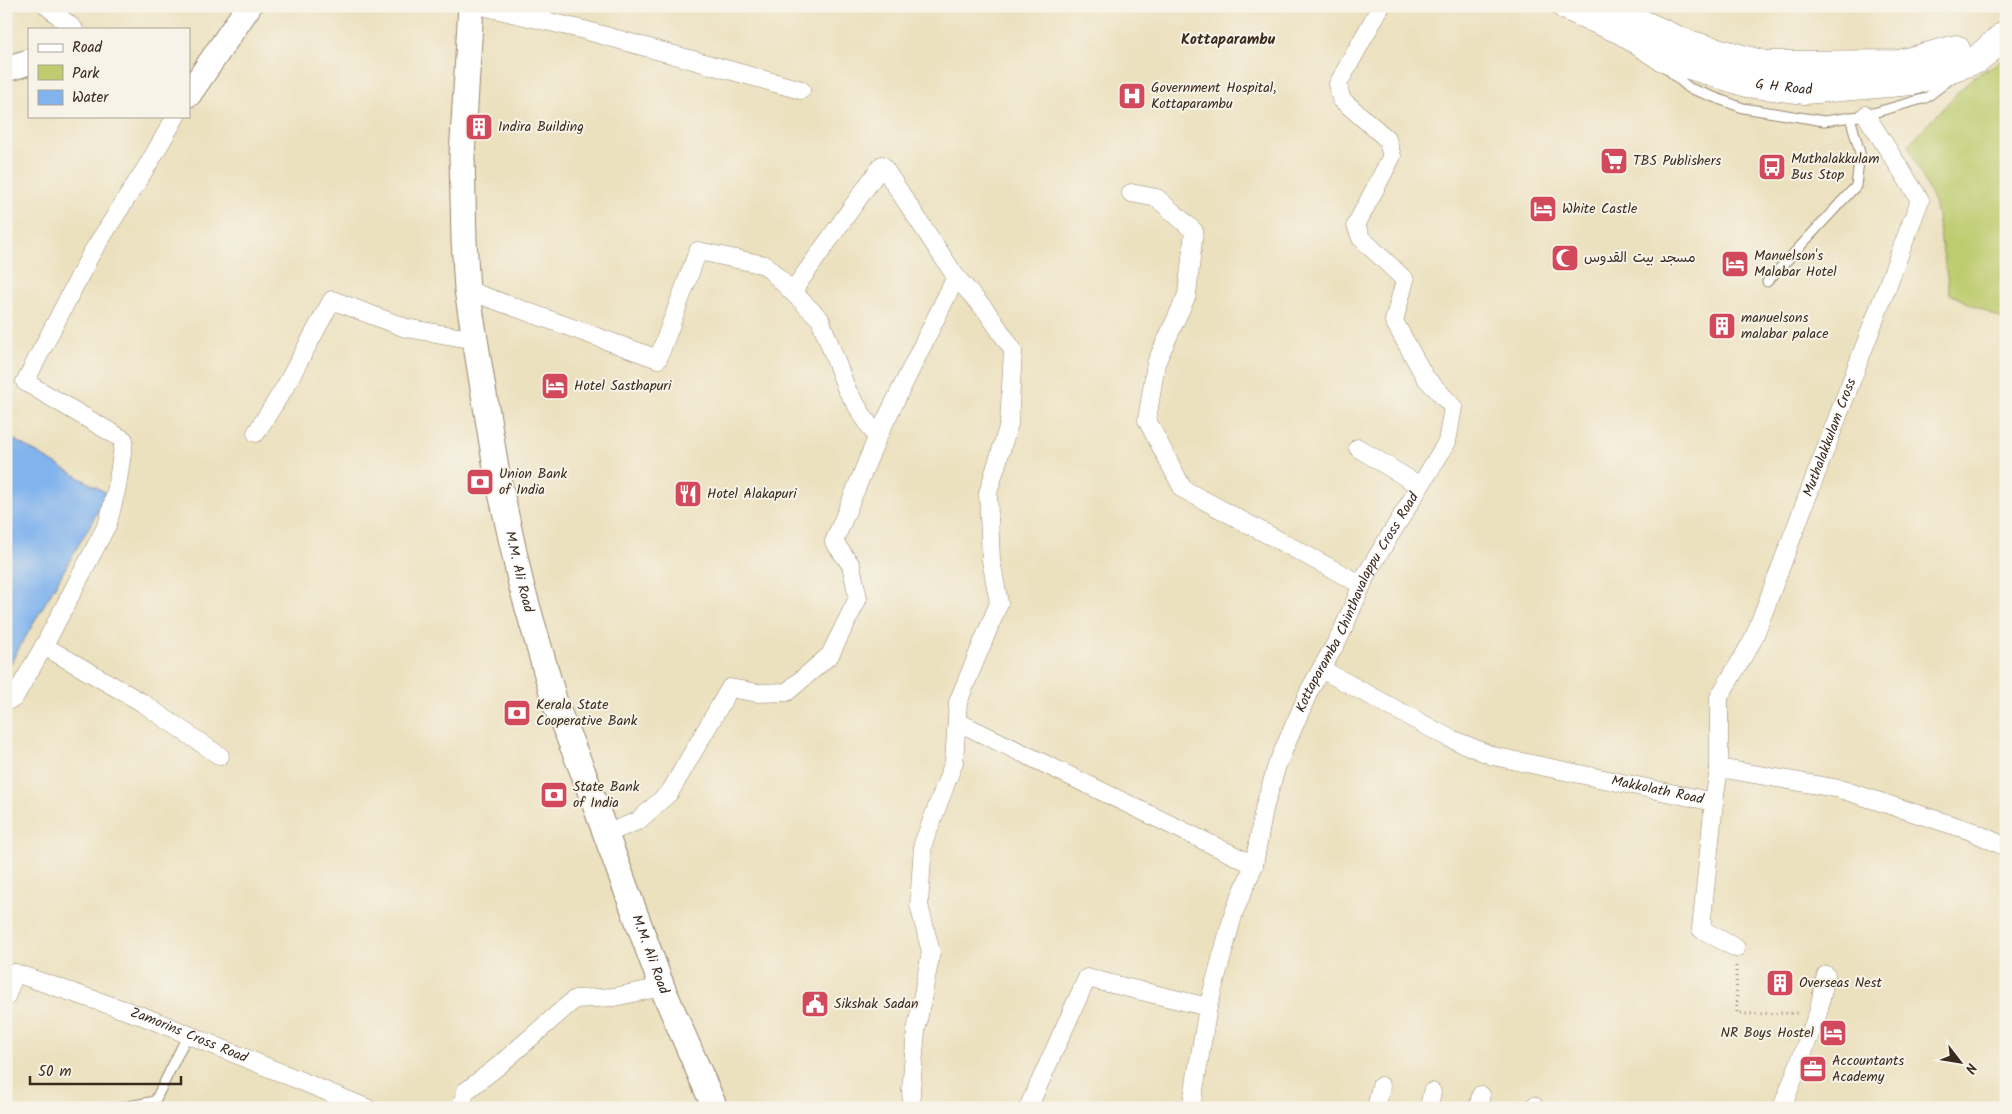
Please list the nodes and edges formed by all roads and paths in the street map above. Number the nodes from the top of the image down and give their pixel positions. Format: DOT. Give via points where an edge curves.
graph roads {
  1 [pos="47,6"];
  2 [pos="249,6"];
  3 [pos="471,6"];
  4 [pos="482,6"];
  5 [pos="1381,6"];
  6 [pos="1566,6"];
  7 [pos="1602,6"];
  8 [pos="73,28"];
  9 [pos="1623,31"];
  10 [pos="2006,35"];
  11 [pos="1978,59"];
  12 [pos="28,62"];
  13 [pos="6,69"];
  14 [pos="800,90"];
  15 [pos="190,93"];
  16 [pos="1858,116"];
  17 [pos="175,118"];
  18 [pos="1131,193"];
  19 [pos="956,277"];
  20 [pos="1767,282"];
  21 [pos="468,290"];
  22 [pos="792,292"];
  23 [pos="476,340"];
  24 [pos="256,433"];
  25 [pos="877,438"];
  26 [pos="1358,448"];
  27 [pos="1420,486"];
  28 [pos="1362,585"];
  29 [pos="44,646"];
  30 [pos="1321,669"];
  31 [pos="6,701"];
  32 [pos="958,722"];
  33 [pos="220,756"];
  34 [pos="1719,768"];
  35 [pos="1714,802"];
  36 [pos="605,834"];
  37 [pos="2006,847"];
  38 [pos="1254,865"];
  39 [pos="1736,948"];
  40 [pos="11,974"];
  41 [pos="1826,975"];
  42 [pos="662,987"];
  43 [pos="6,997"];
  44 [pos="1208,1007"];
  45 [pos="1818,1013"];
  46 [pos="188,1034"];
  47 [pos="1381,1086"];
  48 [pos="120,1108"];
  49 [pos="367,1108"];
  50 [pos="460,1108"];
  51 [pos="714,1108"];
  52 [pos="912,1108"];
  53 [pos="1028,1108"];
  54 [pos="1192,1108"];
  55 [pos="1376,1108"];
  56 [pos="1782,1108"];
  1 -- 8 [label="street"];
  2 -- 15 [label="main road"];
  3 -- 21 [label="main road, M.M. Ali Road" via="462,156"];
  4 -- 14 [label="street" via="584,30"];
  5 -- 27 [label="street, Kottaparamba Chinthavalappu Cross Road" via="1338,84 1341,99 1388,139 1392,156 1356,225 1358,231 1361,238 1405,280 1394,321 1425,377 1454,407 1447,442"];
  6 -- 9 [label="main road, G H Road"];
  7 -- 10 [label="main road, G H Road" via="1684,43 1765,65 1899,64"];
  9 -- 11 [label="main road, G H Road" via="1662,57 1747,83 1805,90 1913,81"];
  9 -- 16 [label="lane" via="1689,88 1743,108 1824,121"];
  10 -- 11 [label="main road, G H Road"];
  11 -- 16 [label="lane" via="1926,98"];
  12 -- 13 [label="main road"];
  16 -- 20 [label="lane" via="1860,152 1856,186"];
  16 -- 34 [label="street, Muthalakkulam Cross" via="1920,200 1753,640 1719,697"];
  17 -- 29 [label="street" via="91,254 25,382 124,440 108,523"];
  18 -- 28 [label="street" via="1157,198 1194,231 1187,295 1156,363 1147,420 1183,489"];
  19 -- 22 [label="street" via="882,165"];
  19 -- 25 [label="street"];
  19 -- 32 [label="street" via="987,312 1013,350 1009,424 988,493 991,560 999,603 958,702"];
  21 -- 22 [label="street" via="658,359 698,252 765,265"];
  21 -- 23 [label="main road, M.M. Ali Road"];
  22 -- 25 [label="street" via="820,319 847,390"];
  23 -- 24 [label="street" via="406,328 332,300"];
  23 -- 36 [label="main road, M.M. Ali Road" via="497,474 521,584 556,706"];
  25 -- 36 [label="street" via="834,542 851,565 858,598 830,655 787,692 758,693 730,688 670,792 638,821"];
  26 -- 27 [label="street"];
  27 -- 28 [label="street, Kottaparamba Chinthavalappu Cross Road"];
  28 -- 30 [label="street, Kottaparamba Chinthavalappu Cross Road" via="1341,634"];
  29 -- 31 [label="street" via="14,698"];
  29 -- 33 [label="street" via="141,702"];
  30 -- 35 [label="street, Makkolath Road" via="1449,738 1493,756"];
  30 -- 38 [label="street, Kottaparamba Chinthavalappu Cross Road" via="1276,765"];
  32 -- 38 [label="street"];
  32 -- 52 [label="street" via="954,762 923,844 919,905 931,952 916,1031"];
  34 -- 35 [label="street, Makkolath Road"];
  34 -- 37 [label="street" via="1840,789 1970,831"];
  35 -- 39 [label="street" via="1701,929"];
  36 -- 42 [label="main road, M.M. Ali Road"];
  38 -- 44 [label="street, Kottaparamba Chinthavalappu Cross Road" via="1234,912"];
  39 -- 45 [label="path" via="1737,1012"];
  40 -- 43 [label="street"];
  40 -- 46 [label="street, Zamorins Cross Road" via="145,1016"];
  41 -- 45 [label="street"];
  42 -- 50 [label="street" via="614,997 575,999 466,1091"];
  42 -- 51 [label="main road, M.M. Ali Road"];
  44 -- 53 [label="street" via="1086,978"];
  44 -- 54 [label="street, Kottaparamba Chinthavalappu Cross Road"];
  45 -- 56 [label="street"];
  46 -- 48 [label="lane" via="155,1101"];
  46 -- 49 [label="street, Zamorins Cross Road"];
  47 -- 55 [label="street"];
}
